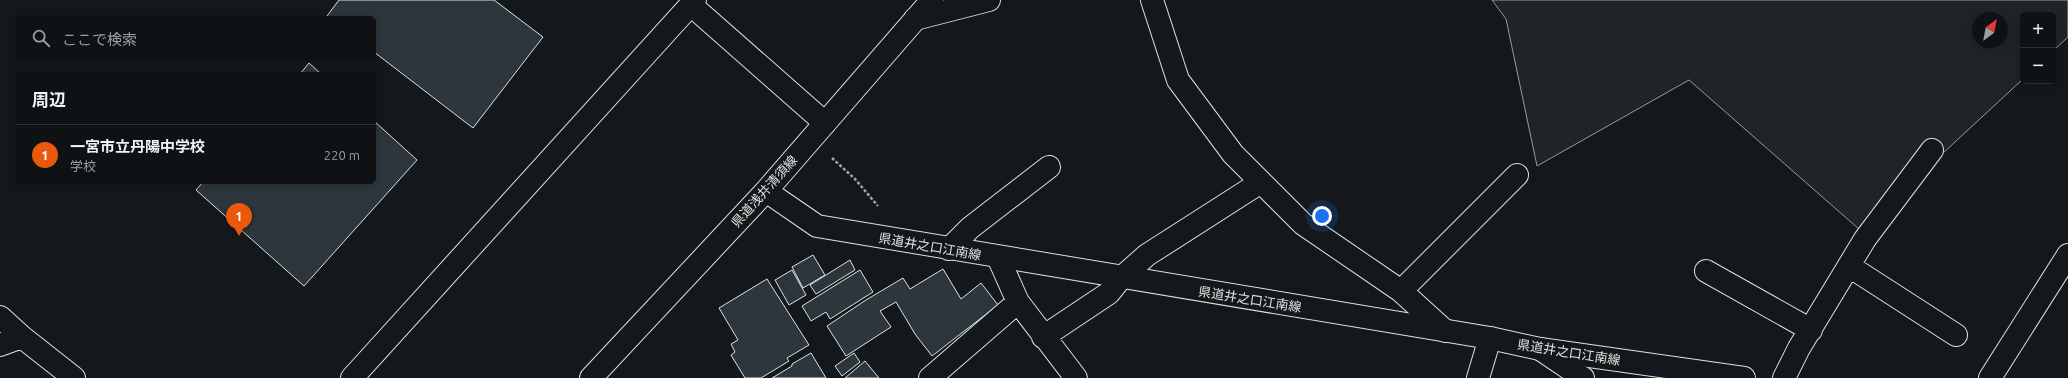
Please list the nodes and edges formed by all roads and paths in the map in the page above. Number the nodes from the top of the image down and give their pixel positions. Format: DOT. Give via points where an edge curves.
graph roads {
  1 [pos="989,0"];
  2 [pos="1152,0"];
  3 [pos="693,2"];
  4 [pos="923,7"];
  5 [pos="825,123"];
  6 [pos="811,139"];
  7 [pos="1932,150"];
  8 [pos="1049,167"];
  9 [pos="1518,175"];
  10 [pos="1260,182"];
  11 [pos="766,191"];
  12 [pos="904,241"];
  13 [pos="949,249"];
  14 [pos="2068,255"];
  15 [pos="998,257"];
  16 [pos="1849,266"];
  17 [pos="1706,271"];
  18 [pos="1121,278"];
  19 [pos="1400,291"];
  20 [pos="1018,302"];
  21 [pos="0,317"];
  22 [pos="1811,330"];
  23 [pos="1446,331"];
  24 [pos="1956,335"];
  25 [pos="22,337"];
  26 [pos="1043,337"];
  27 [pos="1490,338"];
  28 [pos="0,345"];
  29 [pos="1540,349"];
  30 [pos="74,378"];
  31 [pos="352,378"];
  32 [pos="591,378"];
  33 [pos="930,378"];
  34 [pos="1076,378"];
  35 [pos="1478,378"];
  36 [pos="1583,378"];
  37 [pos="1744,378"];
  38 [pos="1784,378"];
  39 [pos="1990,378"];
  1 -- 4 [label="street"];
  2 -- 10 [label="street" via="1178,80 1233,154"];
  3 -- 5 [label="street"];
  3 -- 31 [label="street"];
  4 -- 5 [label="street, 県道浅井清須線"];
  5 -- 6 [label="street, 県道浅井清須線"];
  6 -- 11 [label="street, 県道浅井清須線"];
  6 -- 12 [label="path" via="855,179 897,228"];
  7 -- 16 [label="street" via="1865,239"];
  8 -- 13 [label="street" via="970,228"];
  9 -- 19 [label="street"];
  10 -- 18 [label="street" via="1147,255"];
  10 -- 19 [label="street" via="1303,224"];
  11 -- 12 [label="street, 県道井之口江南線" via="817,226"];
  11 -- 32 [label="street, 県道浅井清須線"];
  12 -- 13 [label="street, 県道井之口江南線"];
  13 -- 15 [label="street, 県道井之口江南線"];
  14 -- 39 [label="street"];
  15 -- 18 [label="street, 県道井之口江南線"];
  15 -- 20 [label="street"];
  16 -- 22 [label="street"];
  16 -- 24 [label="street"];
  17 -- 22 [label="street"];
  18 -- 23 [label="street, 県道井之口江南線"];
  18 -- 26 [label="street" via="1109,293"];
  19 -- 23 [label="street"];
  20 -- 26 [label="street"];
  20 -- 33 [label="street"];
  21 -- 25 [label="street"];
  22 -- 38 [label="street"];
  23 -- 27 [label="street, 県道井之口江南線"];
  25 -- 28 [label="street"];
  25 -- 30 [label="street"];
  26 -- 34 [label="street"];
  27 -- 29 [label="street, 県道井之口江南線"];
  27 -- 35 [label="street"];
  29 -- 36 [label="street"];
  29 -- 37 [label="street, 県道井之口江南線"];
}
